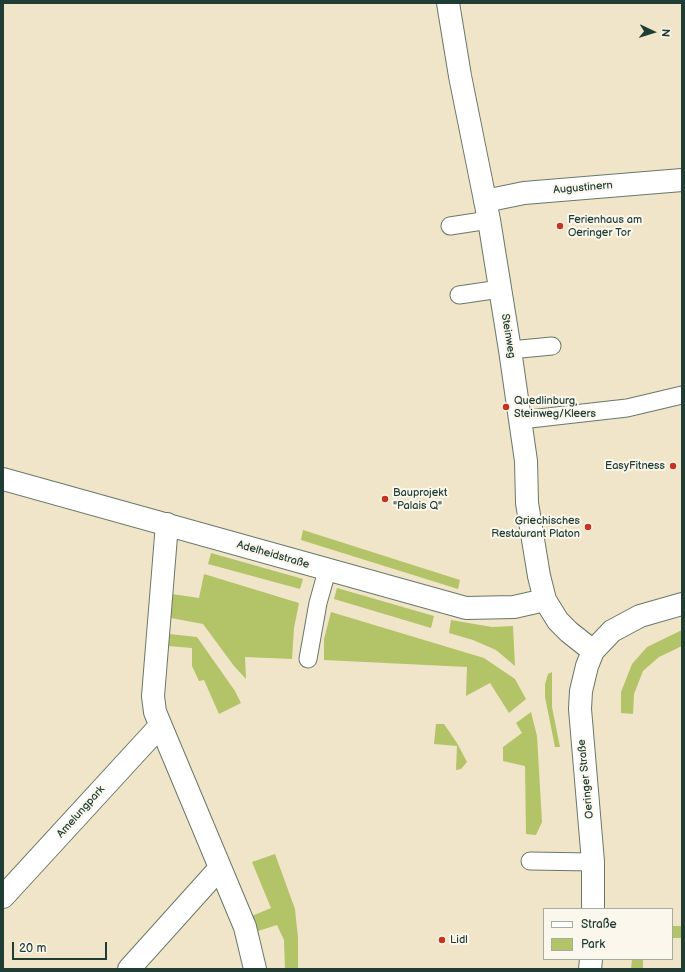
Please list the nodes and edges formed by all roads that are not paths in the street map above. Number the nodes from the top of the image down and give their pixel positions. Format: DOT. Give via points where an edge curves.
graph roads {
  1 [pos="448,3"];
  2 [pos="682,180"];
  3 [pos="487,211"];
  4 [pos="450,226"];
  5 [pos="500,289"];
  6 [pos="459,294"];
  7 [pos="552,346"];
  8 [pos="510,350"];
  9 [pos="682,396"];
  10 [pos="521,420"];
  11 [pos="3,479"];
  12 [pos="167,524"];
  13 [pos="327,571"];
  14 [pos="545,600"];
  15 [pos="682,604"];
  16 [pos="593,651"];
  17 [pos="308,659"];
  18 [pos="160,726"];
  19 [pos="530,861"];
  20 [pos="594,862"];
  21 [pos="219,869"];
  22 [pos="3,898"];
  23 [pos="593,908"];
  24 [pos="129,969"];
  25 [pos="255,969"];
  1 -- 3 [label="street, Steinweg" via="457,62"];
  2 -- 3 [label="street, Augustinern" via="524,193"];
  3 -- 4 [label="lane"];
  3 -- 5 [label="street, Steinweg"];
  5 -- 6 [label="lane"];
  5 -- 8 [label="street, Steinweg"];
  7 -- 8 [label="lane"];
  8 -- 10 [label="street, Steinweg"];
  9 -- 10 [label="lane" via="627,408"];
  10 -- 14 [label="street, Steinweg" via="526,461 527,503"];
  11 -- 12 [label="street, Adelheidstraße"];
  12 -- 13 [label="street, Adelheidstraße"];
  12 -- 18 [label="street" via="153,696"];
  13 -- 14 [label="street, Adelheidstraße" via="466,608 514,607"];
  13 -- 17 [label="lane" via="318,603"];
  14 -- 16 [label="street, Steinweg" via="558,621"];
  15 -- 16 [label="street" via="640,616 626,623 612,631"];
  16 -- 20 [label="street, Oeringer Straße" via="583,679 580,709"];
  18 -- 21 [label="street"];
  18 -- 22 [label="street, Amelungpark"];
  19 -- 20 [label="lane"];
  20 -- 23 [label="street, Oeringer Straße"];
  21 -- 24 [label="street"];
  21 -- 25 [label="street" via="245,927"];
}
